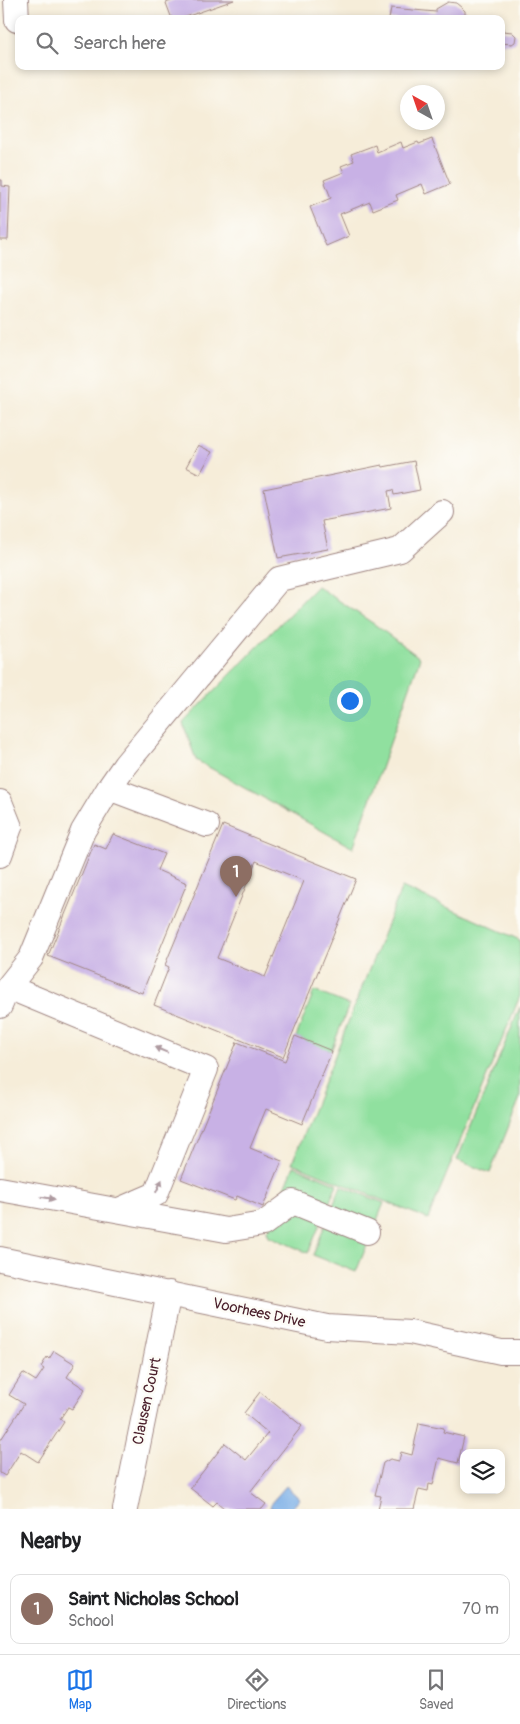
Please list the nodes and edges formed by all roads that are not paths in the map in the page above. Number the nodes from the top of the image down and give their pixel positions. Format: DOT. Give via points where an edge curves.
graph roads {
  1 [pos="442,512"];
  2 [pos="109,788"];
  3 [pos="0,802"];
  4 [pos="207,825"];
  5 [pos="0,855"];
  6 [pos="4,996"];
  7 [pos="0,1189"];
  8 [pos="118,1210"];
  9 [pos="367,1232"];
  10 [pos="0,1259"];
  11 [pos="169,1293"];
  12 [pos="520,1352"];
  13 [pos="125,1509"];
  1 -- 2 [label="street" via="400,550 279,580"];
  2 -- 4 [label="street"];
  2 -- 6 [label="street" via="83,831 31,958"];
  3 -- 5 [label="street" via="10,827"];
  8 -- 6 [label="street, one-way" via="156,1194 206,1069"];
  7 -- 8 [label="street, one-way"];
  8 -- 9 [label="street" via="226,1230 263,1224 293,1202"];
  10 -- 11 [label="street, Voorhees Drive"];
  11 -- 12 [label="street, Voorhees Drive" via="327,1327 410,1332 501,1352"];
  11 -- 13 [label="street, Clausen Court"];
}
